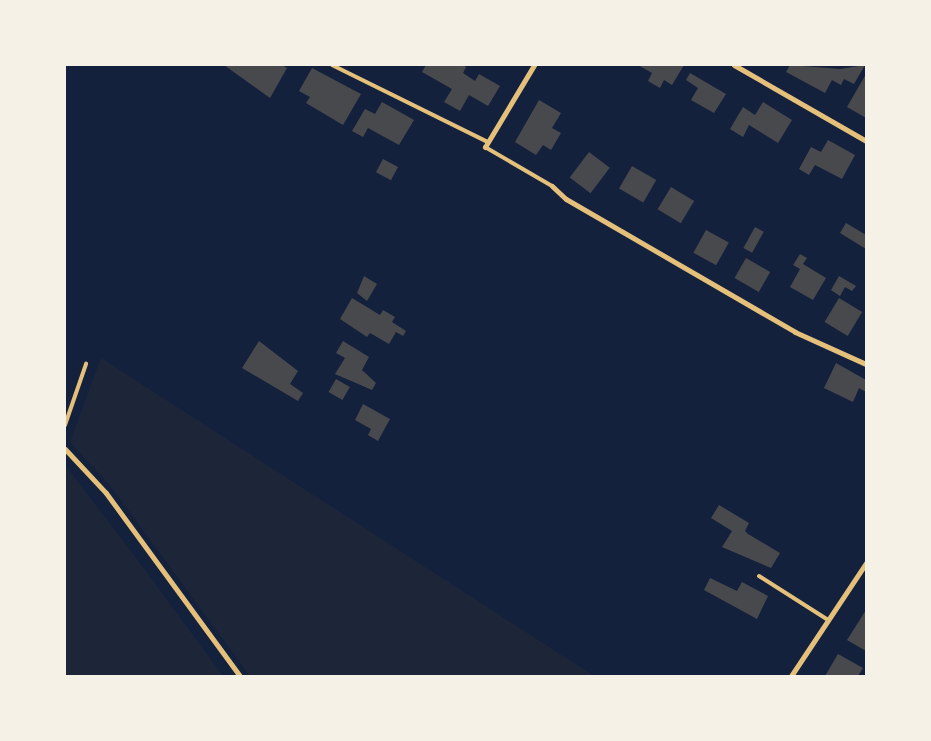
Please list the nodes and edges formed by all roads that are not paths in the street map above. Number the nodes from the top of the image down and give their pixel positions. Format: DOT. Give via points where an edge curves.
graph roads {
  1 [pos="332,65"];
  2 [pos="534,65"];
  3 [pos="734,65"];
  4 [pos="866,141"];
  5 [pos="487,144"];
  6 [pos="552,186"];
  7 [pos="86,364"];
  8 [pos="866,364"];
  9 [pos="65,425"];
  10 [pos="65,449"];
  11 [pos="866,563"];
  12 [pos="759,576"];
  13 [pos="828,620"];
  14 [pos="240,676"];
  15 [pos="791,676"];
  1 -- 5 [label="lane"];
  2 -- 5 [label="street"];
  3 -- 4 [label="street"];
  5 -- 6 [label="lane"];
  6 -- 8 [label="street" via="566,199 795,332"];
  7 -- 9 [label="lane"];
  10 -- 14 [label="street" via="106,493"];
  11 -- 13 [label="street"];
  12 -- 13 [label="lane"];
  13 -- 15 [label="street"];
}
